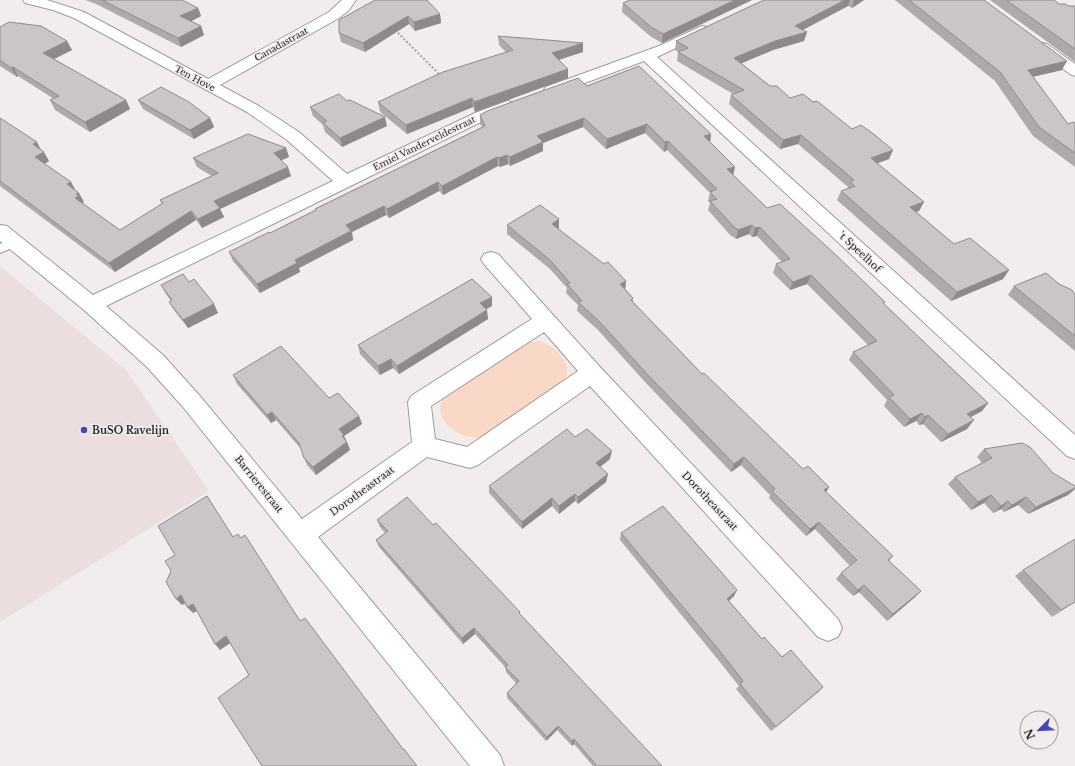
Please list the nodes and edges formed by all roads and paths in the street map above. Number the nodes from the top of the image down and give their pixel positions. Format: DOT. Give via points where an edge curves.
graph roads {
  1 [pos="30,0"];
  2 [pos="349,0"];
  3 [pos="718,23"];
  4 [pos="395,30"];
  5 [pos="1030,38"];
  6 [pos="646,55"];
  7 [pos="1075,71"];
  8 [pos="444,80"];
  9 [pos="208,85"];
  10 [pos="345,182"];
  11 [pos="5,241"];
  12 [pos="491,259"];
  13 [pos="91,305"];
  14 [pos="545,321"];
  15 [pos="592,373"];
  16 [pos="424,446"];
  17 [pos="1075,449"];
  18 [pos="300,535"];
  19 [pos="828,628"];
  20 [pos="489,766"];
  1 -- 9 [label="street, Ten Hove" via="58,6 78,15"];
  2 -- 9 [label="street, Canadastraat" via="334,14"];
  3 -- 6 [label="street, Emiel Vanderveldestraat"];
  4 -- 8 [label="path"];
  5 -- 7 [label="street"];
  6 -- 10 [label="street, Emiel Vanderveldestraat" via="481,116"];
  6 -- 17 [label="street, 't Speelhof"];
  9 -- 10 [label="street, Ten Hove" via="253,109 293,136"];
  10 -- 13 [label="street, Emiel Vanderveldestraat"];
  11 -- 13 [label="street, Barrierestraat"];
  12 -- 14 [label="street, Dorotheastraat"];
  13 -- 18 [label="street, Barrierestraat" via="160,367 191,401"];
  14 -- 15 [label="street, Dorotheastraat"];
  14 -- 16 [label="street" via="419,402"];
  15 -- 16 [label="street" via="470,458"];
  15 -- 19 [label="street, Dorotheastraat"];
  16 -- 18 [label="street, Dorotheastraat"];
  18 -- 20 [label="street, Barrierestraat"];
}
